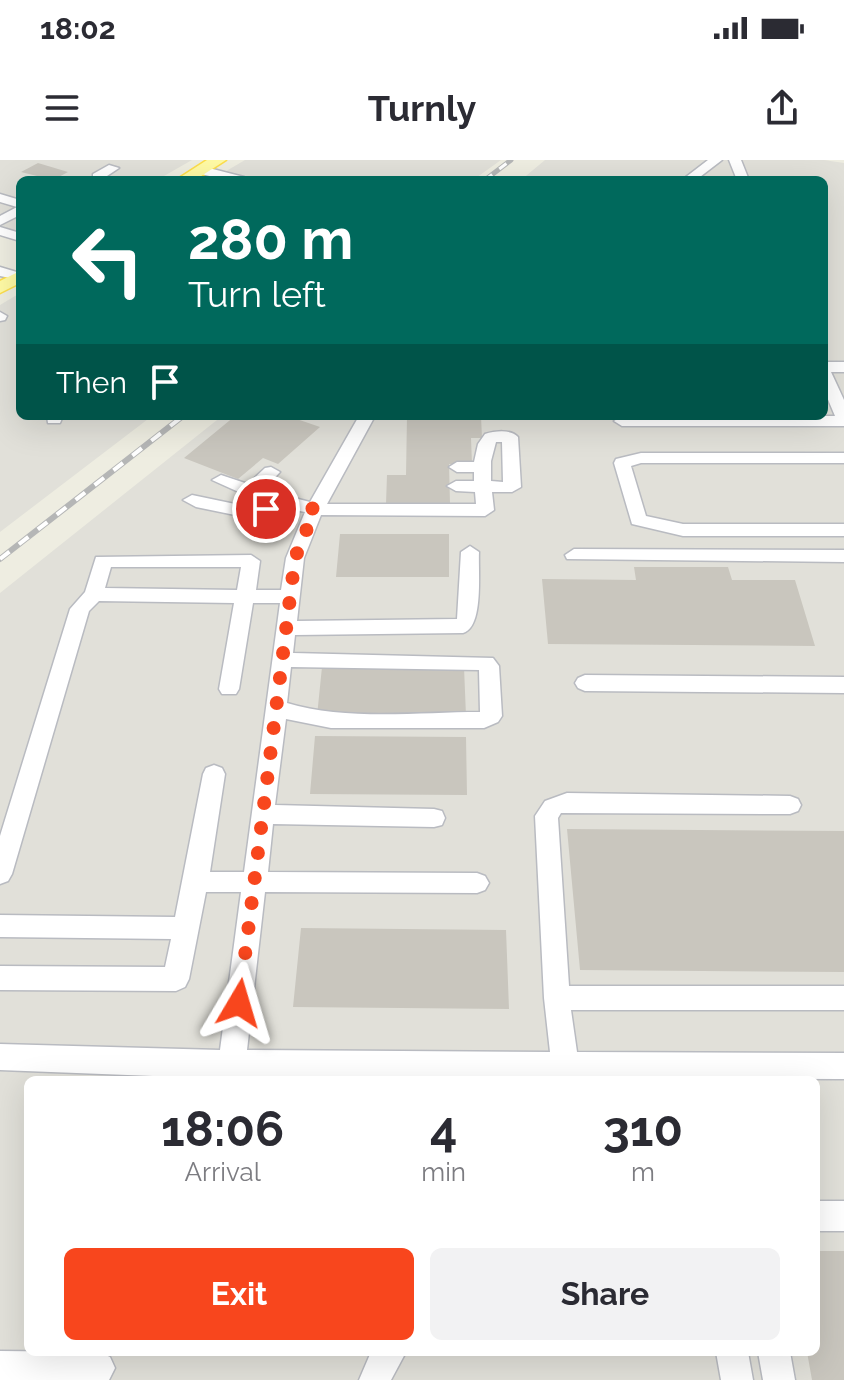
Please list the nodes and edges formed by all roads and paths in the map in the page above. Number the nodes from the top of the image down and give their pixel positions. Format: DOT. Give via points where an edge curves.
graph roads {
  1 [pos="218,160"];
  2 [pos="716,160"];
  3 [pos="113,168"];
  4 [pos="703,169"];
  5 [pos="201,170"];
  6 [pos="99,176"];
  7 [pos="191,176"];
  8 [pos="224,176"];
  9 [pos="693,176"];
  10 [pos="709,176"];
  11 [pos="12,275"];
  12 [pos="0,288"];
  13 [pos="828,376"];
  14 [pos="839,394"];
  15 [pos="365,420"];
  16 [pos="671,420"];
  17 [pos="844,420"];
  18 [pos="622,421"];
  19 [pos="844,458"];
  20 [pos="457,467"];
  21 [pos="484,467"];
  22 [pos="271,472"];
  23 [pos="221,480"];
  24 [pos="456,486"];
  25 [pos="484,487"];
  26 [pos="250,492"];
  27 [pos="192,500"];
  28 [pos="277,501"];
  29 [pos="315,509"];
  30 [pos="844,530"];
  31 [pos="470,552"];
  32 [pos="574,555"];
  33 [pos="844,556"];
  34 [pos="94,594"];
  35 [pos="246,596"];
  36 [pos="290,597"];
  37 [pos="286,628"];
  38 [pos="282,660"];
  39 [pos="585,683"];
  40 [pos="844,685"];
  41 [pos="229,689"];
  42 [pos="276,708"];
  43 [pos="214,774"];
  44 [pos="790,805"];
  45 [pos="263,814"];
  46 [pos="434,818"];
  47 [pos="0,874"];
  48 [pos="196,882"];
  49 [pos="255,882"];
  50 [pos="477,883"];
  51 [pos="0,926"];
  52 [pos="185,928"];
  53 [pos="0,978"];
  54 [pos="557,998"];
  55 [pos="844,998"];
  56 [pos="0,1057"];
  57 [pos="232,1063"];
  58 [pos="565,1064"];
  59 [pos="844,1066"];
  60 [pos="152,1072"];
  61 [pos="326,1072"];
  62 [pos="486,1072"];
  63 [pos="705,1073"];
  64 [pos="820,1216"];
  65 [pos="844,1216"];
  66 [pos="387,1356"];
  67 [pos="733,1356"];
  68 [pos="775,1356"];
  69 [pos="54,1360"];
  70 [pos="0,1367"];
  71 [pos="99,1367"];
  72 [pos="375,1380"];
  73 [pos="737,1380"];
  74 [pos="779,1380"];
  1 -- 5 [label="main road"];
  2 -- 4 [label="street"];
  3 -- 6 [label="street"];
  4 -- 9 [label="street"];
  4 -- 10 [label="street"];
  5 -- 7 [label="main road"];
  5 -- 8 [label="street"];
  11 -- 12 [label="main road"];
  13 -- 14 [label="street"];
  14 -- 17 [label="street"];
  15 -- 29 [label="street"];
  16 -- 18 [label="street"];
  19 -- 30 [label="street" via="641,458 622,463 638,520 683,530"];
  20 -- 21 [label="street"];
  21 -- 25 [label="street"];
  21 -- 25 [label="street" via="485,443 491,437 510,437 512,487"];
  22 -- 26 [label="street"];
  23 -- 26 [label="street"];
  24 -- 25 [label="street"];
  25 -- 29 [label="street" via="485,510"];
  26 -- 28 [label="street"];
  27 -- 28 [label="street" via="221,509 266,509"];
  28 -- 29 [label="street"];
  29 -- 36 [label="street" via="297,550"];
  31 -- 37 [label="street" via="463,626"];
  32 -- 33 [label="street"];
  34 -- 35 [label="street"];
  34 -- 35 [label="street" via="103,561 251,561"];
  34 -- 47 [label="street" via="80,609"];
  35 -- 36 [label="street"];
  35 -- 41 [label="street"];
  36 -- 37 [label="street"];
  37 -- 38 [label="street"];
  38 -- 42 [label="street"];
  38 -- 42 [label="street" via="486,663 491,716 331,720"];
  39 -- 40 [label="street"];
  42 -- 45 [label="street"];
  43 -- 48 [label="street"];
  44 -- 54 [label="street" via="567,802 553,807 546,816"];
  45 -- 46 [label="street"];
  45 -- 49 [label="street"];
  48 -- 49 [label="street"];
  48 -- 52 [label="street"];
  49 -- 50 [label="street"];
  49 -- 57 [label="street"];
  51 -- 52 [label="street"];
  52 -- 53 [label="street" via="176,979"];
  54 -- 55 [label="street"];
  54 -- 58 [label="street"];
  56 -- 60 [label="street"];
  57 -- 60 [label="street"];
  57 -- 61 [label="street"];
  58 -- 62 [label="street"];
  58 -- 63 [label="street"];
  59 -- 63 [label="street"];
  61 -- 62 [label="street"];
  64 -- 65 [label="street"];
  66 -- 72 [label="street"];
  67 -- 73 [label="street"];
  68 -- 74 [label="street"];
  69 -- 70 [label="street"];
  69 -- 71 [label="street"];
}
